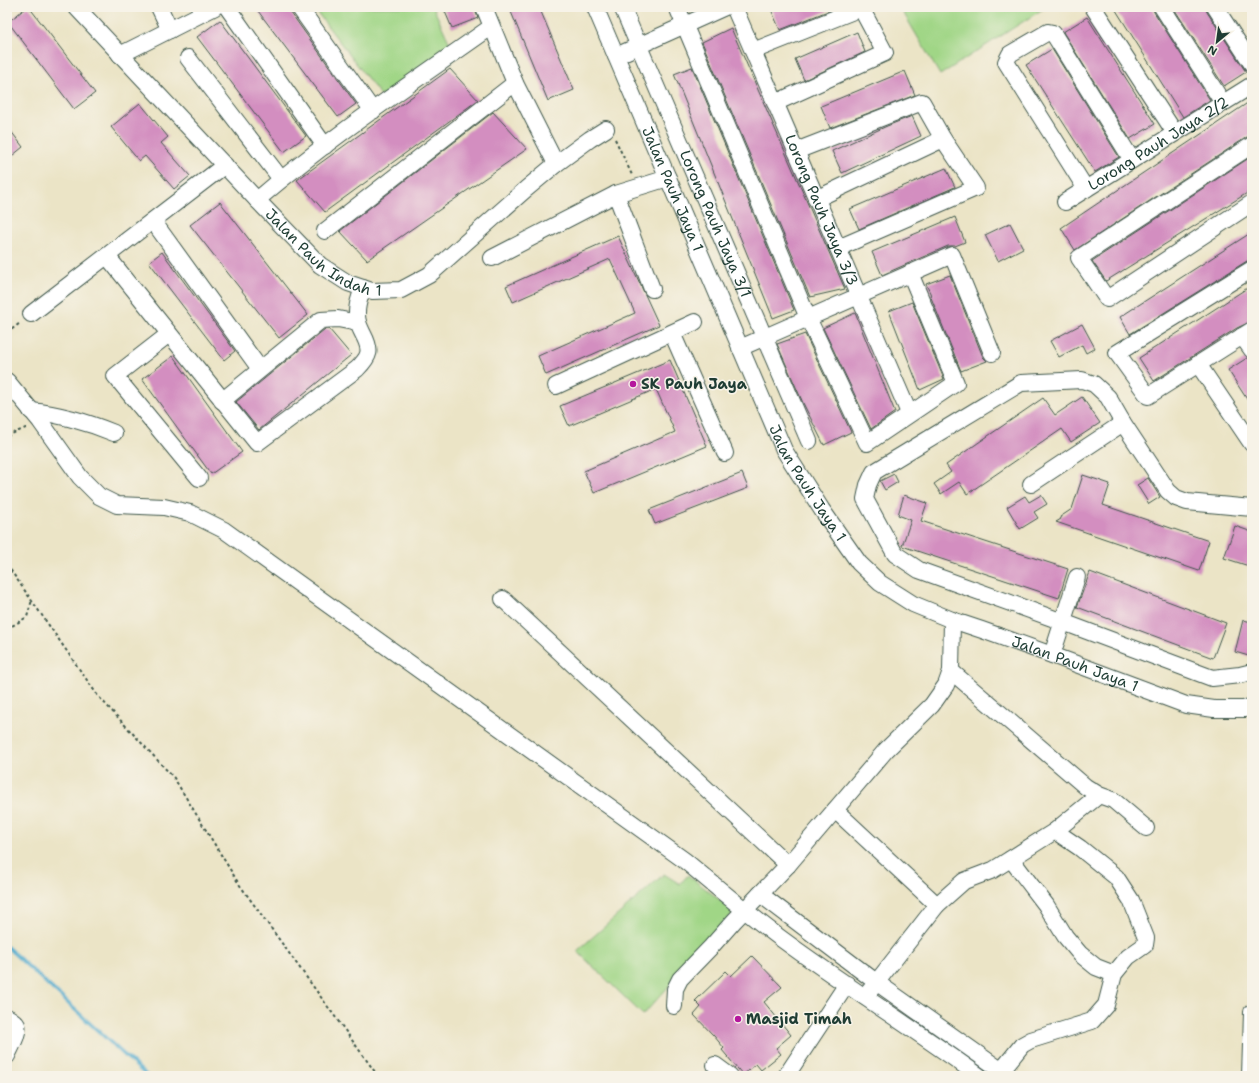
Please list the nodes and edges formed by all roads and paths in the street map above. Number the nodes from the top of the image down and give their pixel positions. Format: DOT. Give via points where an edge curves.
graph roads {
  1 [pos="76,7"];
  2 [pos="159,7"];
  3 [pos="215,7"];
  4 [pos="227,7"];
  5 [pos="299,7"];
  6 [pos="484,7"];
  7 [pos="595,7"];
  8 [pos="622,7"];
  9 [pos="677,7"];
  10 [pos="725,7"];
  11 [pos="734,7"];
  12 [pos="1094,7"];
  13 [pos="1162,7"];
  14 [pos="1215,7"];
  15 [pos="684,25"];
  16 [pos="491,27"];
  17 [pos="170,30"];
  18 [pos="639,46"];
  19 [pos="753,51"];
  20 [pos="120,54"];
  21 [pos="616,56"];
  22 [pos="188,58"];
  23 [pos="1252,64"];
  24 [pos="515,83"];
  25 [pos="1252,85"];
  26 [pos="775,103"];
  27 [pos="1222,103"];
  28 [pos="373,111"];
  29 [pos="606,129"];
  30 [pos="1175,133"];
  31 [pos="943,139"];
  32 [pos="1252,145"];
  33 [pos="325,146"];
  34 [pos="796,151"];
  35 [pos="1132,160"];
  36 [pos="556,164"];
  37 [pos="225,166"];
  38 [pos="668,178"];
  39 [pos="281,179"];
  40 [pos="638,187"];
  41 [pos="1086,189"];
  42 [pos="616,194"];
  43 [pos="816,199"];
  44 [pos="257,200"];
  45 [pos="1065,202"];
  46 [pos="1252,203"];
  47 [pos="152,221"];
  48 [pos="324,231"];
  49 [pos="838,248"];
  50 [pos="107,256"];
  51 [pos="492,258"];
  52 [pos="1252,269"];
  53 [pos="910,273"];
  54 [pos="363,288"];
  55 [pos="652,289"];
  56 [pos="858,296"];
  57 [pos="31,314"];
  58 [pos="808,318"];
  59 [pos="696,322"];
  60 [pos="358,323"];
  61 [pos="7,333"];
  62 [pos="672,333"];
  63 [pos="1247,333"];
  64 [pos="169,334"];
  65 [pos="764,337"];
  66 [pos="740,348"];
  67 [pos="1252,350"];
  68 [pos="992,353"];
  69 [pos="1198,364"];
  70 [pos="260,369"];
  71 [pos="7,381"];
  72 [pos="556,386"];
  73 [pos="222,401"];
  74 [pos="909,413"];
  75 [pos="36,416"];
  76 [pos="1123,423"];
  77 [pos="114,433"];
  78 [pos="7,436"];
  79 [pos="809,440"];
  80 [pos="1252,444"];
  81 [pos="725,454"];
  82 [pos="199,478"];
  83 [pos="1031,484"];
  84 [pos="1252,508"];
  85 [pos="7,565"];
  86 [pos="1077,577"];
  87 [pos="503,599"];
  88 [pos="32,600"];
  89 [pos="952,620"];
  90 [pos="1063,622"];
  91 [pos="7,629"];
  92 [pos="1052,655"];
  93 [pos="951,671"];
  94 [pos="1252,672"];
  95 [pos="1252,706"];
  96 [pos="1099,795"];
  97 [pos="834,810"];
  98 [pos="1146,828"];
  99 [pos="1055,831"];
  100 [pos="1011,859"];
  101 [pos="788,865"];
  102 [pos="760,894"];
  103 [pos="936,905"];
  104 [pos="745,911"];
  105 [pos="1114,974"];
  106 [pos="876,982"];
  107 [pos="847,984"];
  108 [pos="865,997"];
  109 [pos="674,1006"];
  110 [pos="1252,1012"];
  111 [pos="7,1017"];
  112 [pos="7,1056"];
  113 [pos="714,1065"];
  114 [pos="1000,1073"];
  115 [pos="378,1076"];
  116 [pos="730,1076"];
  117 [pos="786,1076"];
  118 [pos="979,1076"];
  119 [pos="1250,1076"];
  1 -- 20 [label="street, Jalan Pauh Indah 1"];
  2 -- 17 [label="street"];
  3 -- 17 [label="street"];
  4 -- 33 [label="street"];
  5 -- 28 [label="street"];
  6 -- 16 [label="street"];
  7 -- 21 [label="street, Jalan Pauh Jaya 1"];
  8 -- 18 [label="street, Lorong Pauh Jaya 3/1"];
  9 -- 15 [label="street"];
  10 -- 15 [label="street"];
  11 -- 19 [label="street, Lorong Pauh Jaya 3/3"];
  12 -- 30 [label="street"];
  13 -- 27 [label="street"];
  14 -- 23 [label="street"];
  15 -- 18 [label="street"];
  15 -- 58 [label="street"];
  16 -- 24 [label="street"];
  16 -- 28 [label="street"];
  17 -- 20 [label="street"];
  18 -- 21 [label="street"];
  18 -- 65 [label="street, Lorong Pauh Jaya 3/1"];
  19 -- 26 [label="street, Lorong Pauh Jaya 3/3"];
  19 -- 26 [label="street" via="861,8 885,53"];
  20 -- 37 [label="street, Jalan Pauh Indah 1"];
  21 -- 38 [label="street, Jalan Pauh Jaya 1"];
  22 -- 39 [label="street"];
  24 -- 36 [label="street"];
  24 -- 48 [label="street"];
  25 -- 27 [label="street, Lorong Pauh Jaya 2/2"];
  26 -- 34 [label="street, Lorong Pauh Jaya 3/3"];
  27 -- 30 [label="street, Lorong Pauh Jaya 2/2"];
  28 -- 33 [label="street"];
  29 -- 36 [label="street, Jalan Pauh Indah 1"];
  29 -- 40 [label="path" via="614,138"];
  30 -- 35 [label="street, Lorong Pauh Jaya 2/2"];
  31 -- 34 [label="street" via="922,102"];
  31 -- 43 [label="street"];
  31 -- 49 [label="street" via="976,188"];
  32 -- 46 [label="street" via="1080,258 1107,299"];
  33 -- 39 [label="street"];
  34 -- 43 [label="street, Lorong Pauh Jaya 3/3"];
  35 -- 41 [label="street, Lorong Pauh Jaya 2/2"];
  35 -- 41 [label="street" via="1053,33 1048,32 1010,54 1006,62"];
  36 -- 54 [label="street, Jalan Pauh Indah 1" via="429,275 402,290 372,291"];
  37 -- 44 [label="street, Jalan Pauh Indah 1"];
  37 -- 47 [label="street"];
  38 -- 40 [label="street"];
  38 -- 66 [label="street, Jalan Pauh Jaya 1"];
  39 -- 44 [label="street"];
  40 -- 42 [label="street"];
  41 -- 45 [label="street, Lorong Pauh Jaya 2/2"];
  42 -- 51 [label="street"];
  42 -- 55 [label="street"];
  43 -- 49 [label="street, Lorong Pauh Jaya 3/3"];
  44 -- 54 [label="street, Jalan Pauh Indah 1" via="320,264 348,283"];
  47 -- 50 [label="street"];
  47 -- 70 [label="street"];
  49 -- 56 [label="street, Lorong Pauh Jaya 3/3"];
  50 -- 57 [label="street"];
  50 -- 64 [label="street"];
  52 -- 69 [label="street" via="1117,353 1148,396"];
  53 -- 56 [label="street"];
  53 -- 68 [label="street" via="952,255"];
  53 -- 74 [label="street" via="956,382"];
  54 -- 60 [label="street" via="358,303"];
  56 -- 58 [label="street"];
  56 -- 74 [label="street, Lorong Pauh Jaya 3/3"];
  57 -- 61 [label="path"];
  58 -- 65 [label="street"];
  58 -- 74 [label="street" via="866,443"];
  59 -- 62 [label="street"];
  60 -- 70 [label="street" via="338,319 321,320"];
  60 -- 73 [label="street" via="368,344 369,353 366,359 257,444"];
  62 -- 72 [label="street"];
  62 -- 81 [label="street"];
  63 -- 67 [label="street"];
  63 -- 69 [label="street"];
  64 -- 73 [label="street"];
  64 -- 82 [label="street" via="116,376"];
  65 -- 66 [label="street"];
  65 -- 79 [label="street, Lorong Pauh Jaya 3/1"];
  66 -- 89 [label="street, Jalan Pauh Jaya 1" via="784,450 859,563 880,583 913,604"];
  69 -- 80 [label="street"];
  70 -- 73 [label="street"];
  71 -- 75 [label="street"];
  75 -- 77 [label="street" via="46,412"];
  75 -- 78 [label="path"];
  75 -- 104 [label="street" via="80,477 99,496 117,505 164,507 190,513 224,530 684,860"];
  76 -- 83 [label="street"];
  76 -- 84 [label="street" via="1168,491 1176,498 1187,502"];
  76 -- 90 [label="street" via="1108,397 1094,384 1082,380 1021,383 874,472 868,485 865,499 896,554 919,570"];
  85 -- 88 [label="path"];
  86 -- 90 [label="street"];
  87 -- 101 [label="street"];
  88 -- 91 [label="path" via="27,617"];
  88 -- 115 [label="path" via="98,696 174,778 239,884"];
  89 -- 92 [label="street, Jalan Pauh Jaya 1"];
  89 -- 93 [label="street"];
  90 -- 92 [label="street"];
  90 -- 94 [label="street" via="1212,678"];
  92 -- 95 [label="street, Jalan Pauh Jaya 1" via="1186,705 1214,709 1244,709"];
  93 -- 96 [label="street" via="1086,787"];
  93 -- 97 [label="street" via="946,685 932,705 886,750"];
  96 -- 98 [label="street" via="1112,800"];
  96 -- 99 [label="street"];
  97 -- 101 [label="street"];
  97 -- 103 [label="street"];
  99 -- 100 [label="street"];
  99 -- 105 [label="street" via="1116,877 1131,900 1146,938 1145,945 1128,957"];
  100 -- 103 [label="street" via="993,870 964,881"];
  100 -- 105 [label="street" via="1080,954 1096,967"];
  101 -- 102 [label="street"];
  102 -- 104 [label="street"];
  102 -- 106 [label="street"];
  103 -- 106 [label="street"];
  104 -- 107 [label="street"];
  104 -- 109 [label="street" via="680,979 675,989"];
  105 -- 114 [label="street" via="1106,1005 1092,1021 1022,1045"];
  106 -- 108 [label="street"];
  106 -- 114 [label="street"];
  107 -- 108 [label="street"];
  107 -- 117 [label="street"];
  108 -- 118 [label="street"];
  110 -- 119 [label="street"];
  111 -- 112 [label="street" via="14,1021 18,1031"];
  113 -- 116 [label="street"];
}
